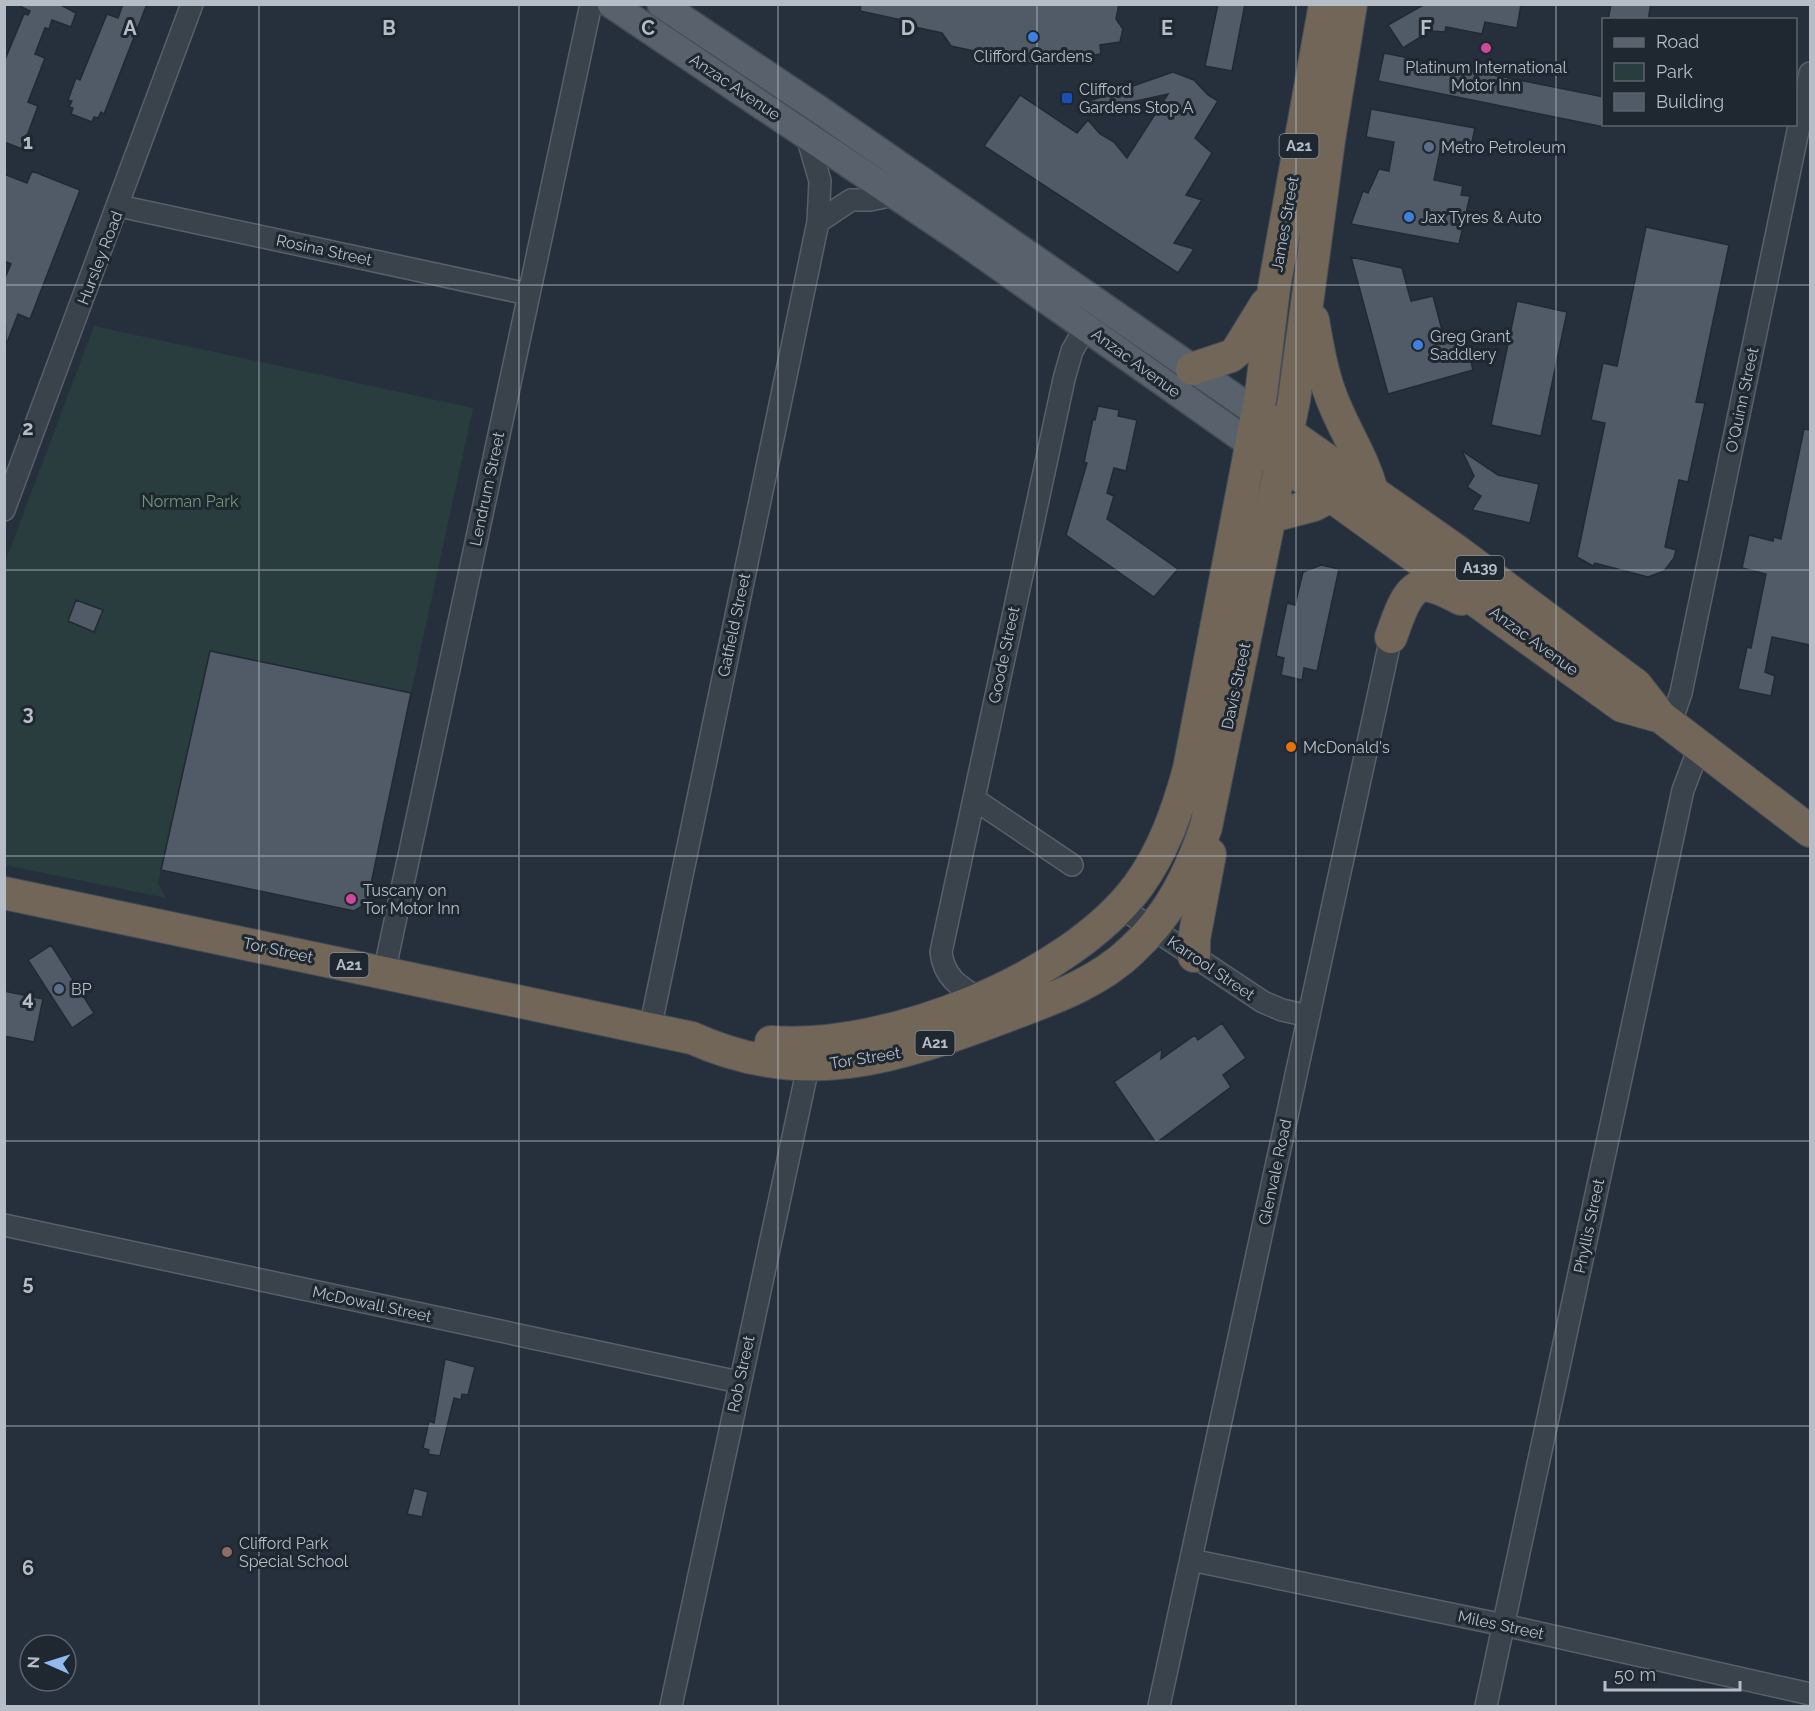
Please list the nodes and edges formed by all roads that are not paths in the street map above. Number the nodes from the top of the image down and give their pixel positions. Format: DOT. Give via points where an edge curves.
graph roads {
  1 [pos="192,4"];
  2 [pos="591,4"];
  3 [pos="611,4"];
  4 [pos="661,4"];
  5 [pos="1325,4"];
  6 [pos="1351,4"];
  7 [pos="1810,73"];
  8 [pos="807,136"];
  9 [pos="894,195"];
  10 [pos="119,206"];
  11 [pos="818,222"];
  12 [pos="1275,288"];
  13 [pos="528,294"];
  14 [pos="1308,298"];
  15 [pos="1100,303"];
  16 [pos="1085,326"];
  17 [pos="1192,369"];
  18 [pos="1257,413"];
  19 [pos="1252,445"];
  20 [pos="1284,447"];
  21 [pos="1372,491"];
  22 [pos="1331,496"];
  23 [pos="4,510"];
  24 [pos="1269,517"];
  25 [pos="1500,616"];
  26 [pos="1391,637"];
  27 [pos="1665,721"];
  28 [pos="1700,748"];
  29 [pos="974,799"];
  30 [pos="1206,827"];
  31 [pos="1810,831"];
  32 [pos="1072,865"];
  33 [pos="4,893"];
  34 [pos="1120,907"];
  35 [pos="1152,928"];
  36 [pos="1194,956"];
  37 [pos="384,973"];
  38 [pos="978,998"];
  39 [pos="1309,1016"];
  40 [pos="650,1029"];
  41 [pos="811,1053"];
  42 [pos="4,1225"];
  43 [pos="739,1382"];
  44 [pos="1191,1560"];
  45 [pos="1504,1625"];
  46 [pos="1810,1694"];
  47 [pos="671,1707"];
  48 [pos="1159,1707"];
  49 [pos="1486,1707"];
  1 -- 10 [label="street, Hursley Road"];
  2 -- 13 [label="street, Lendrum Street"];
  3 -- 8 [label="main road, Anzac Avenue"];
  4 -- 15 [label="main road, Anzac Avenue"];
  5 -- 12 [label="highway, James Street / A21"];
  6 -- 14 [label="highway, James Street / A21"];
  7 -- 27 [label="street, O'Quinn Street" via="1683,685"];
  8 -- 9 [label="main road, Anzac Avenue"];
  8 -- 11 [label="street, Gatfield Street" via="820,181"];
  9 -- 11 [label="street" via="851,200"];
  9 -- 16 [label="main road, Anzac Avenue"];
  10 -- 13 [label="street, Rosina Street"];
  10 -- 23 [label="street, Hursley Road"];
  11 -- 40 [label="street, Gatfield Street"];
  12 -- 17 [label="highway" via="1237,351"];
  12 -- 18 [label="highway, James Street / A21"];
  13 -- 37 [label="street, Lendrum Street"];
  14 -- 20 [label="highway, James Street / A21"];
  14 -- 21 [label="highway" via="1327,386 1364,462"];
  15 -- 16 [label="street, Goode Street"];
  15 -- 17 [label="main road, Anzac Avenue"];
  16 -- 19 [label="main road, Anzac Avenue"];
  16 -- 29 [label="street, Goode Street" via="1064,379"];
  17 -- 18 [label="main road, Anzac Avenue"];
  18 -- 19 [label="highway, James Street / A21"];
  18 -- 20 [label="highway, Anzac Avenue / A139"];
  19 -- 20 [label="highway, Anzac Avenue / A139"];
  19 -- 34 [label="highway, Davis Street / A21" via="1189,770 1176,814 1153,864"];
  20 -- 21 [label="highway, Anzac Avenue / A139"];
  20 -- 22 [label="highway, Anzac Avenue / A139"];
  20 -- 24 [label="highway, Davis Street / A21"];
  21 -- 27 [label="highway, Anzac Avenue / A139" via="1636,685"];
  22 -- 24 [label="highway" via="1314,505"];
  22 -- 25 [label="highway, Anzac Avenue / A139"];
  24 -- 30 [label="highway, Davis Street / A21"];
  25 -- 26 [label="highway" via="1428,585 1417,588 1407,599"];
  25 -- 27 [label="highway, Anzac Avenue / A139" via="1622,706"];
  26 -- 39 [label="street, Glenvale Road"];
  27 -- 28 [label="highway, Anzac Avenue / A139"];
  28 -- 31 [label="highway, Anzac Avenue / A139"];
  28 -- 45 [label="street, Phyllis Street" via="1683,790"];
  29 -- 32 [label="street"];
  29 -- 38 [label="street, Goode Street" via="941,952 942,964 951,980"];
  30 -- 35 [label="highway, Davis Street / A21" via="1182,886"];
  30 -- 36 [label="highway" via="1210,855"];
  33 -- 37 [label="highway, Tor Street / A21"];
  34 -- 35 [label="street, Karrool Street"];
  34 -- 38 [label="highway, Tor Street / A21" via="1070,949"];
  35 -- 36 [label="street, Karrool Street"];
  35 -- 41 [label="highway, Tor Street / A21" via="1132,951 1103,973 1060,996 894,1055 844,1063"];
  36 -- 39 [label="street, Karrool Street" via="1263,1002"];
  37 -- 40 [label="highway, Tor Street / A21"];
  38 -- 41 [label="highway, Tor Street / A21" via="904,1027"];
  39 -- 44 [label="street, Glenvale Road"];
  40 -- 41 [label="highway, Tor Street / A21" via="692,1038 782,1043"];
  41 -- 43 [label="street, Rob Street"];
  42 -- 43 [label="street, McDowall Street"];
  43 -- 47 [label="street, Rob Street"];
  44 -- 45 [label="street, Miles Street"];
  44 -- 48 [label="street, Glenvale Road"];
  45 -- 46 [label="street, Miles Street"];
  45 -- 49 [label="street, Phyllis Street"];
}
